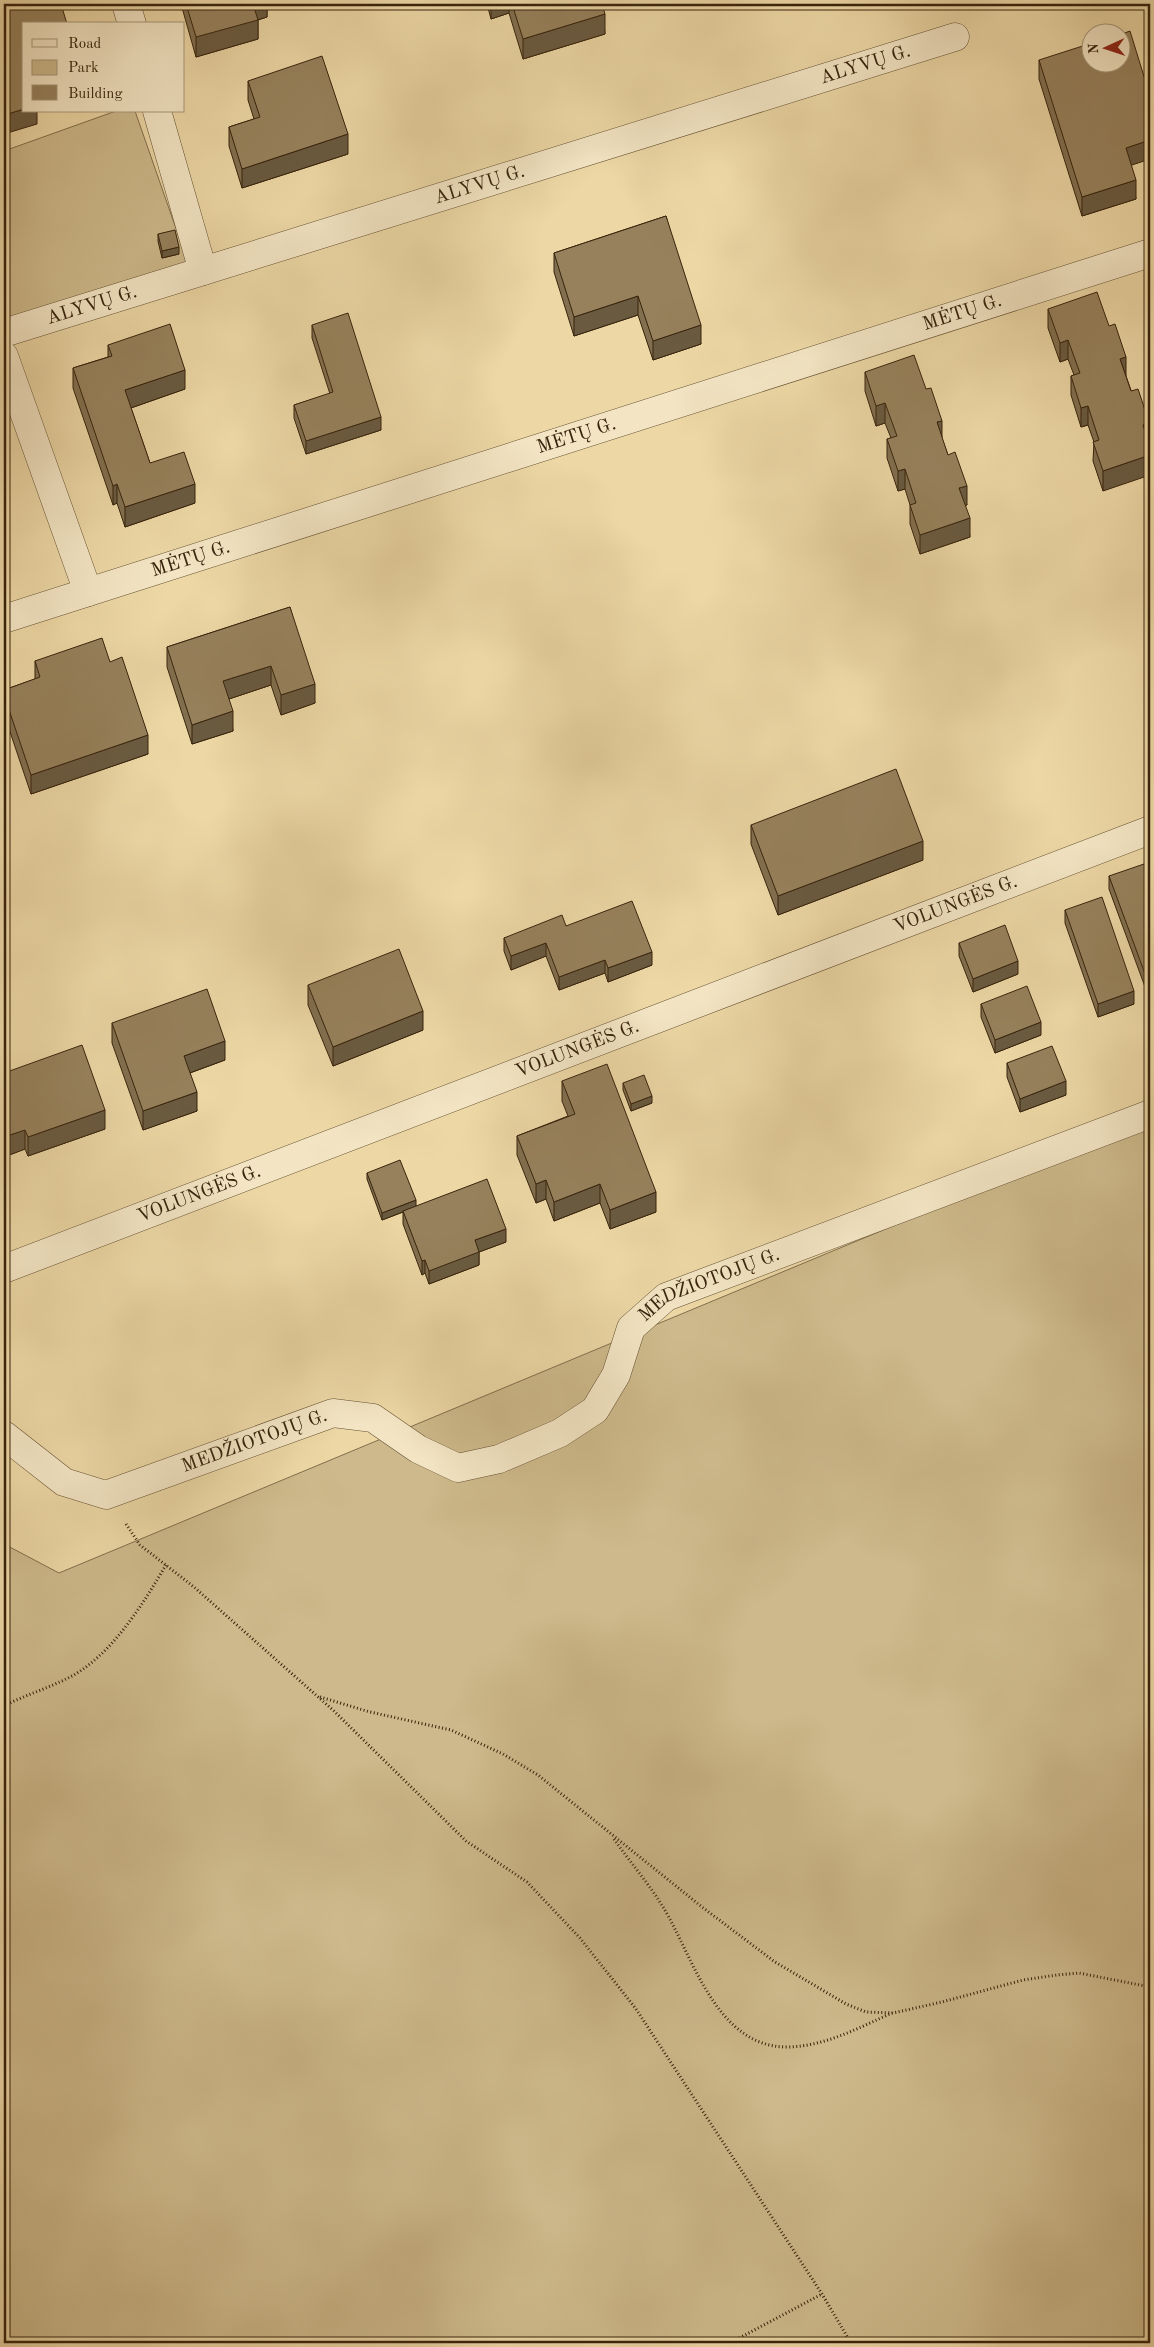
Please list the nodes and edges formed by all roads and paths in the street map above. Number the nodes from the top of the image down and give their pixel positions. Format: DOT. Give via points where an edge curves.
graph roads {
  1 [pos="126,4"];
  2 [pos="131,22"];
  3 [pos="955,37"];
  4 [pos="157,112"];
  5 [pos="1150,253"];
  6 [pos="203,271"];
  7 [pos="4,333"];
  8 [pos="4,356"];
  9 [pos="88,592"];
  10 [pos="4,619"];
  11 [pos="1150,830"];
  12 [pos="1150,1114"];
  13 [pos="4,1269"];
  14 [pos="4,1435"];
  15 [pos="137,1539"];
  16 [pos="166,1565"];
  17 [pos="317,1696"];
  18 [pos="4,1706"];
  19 [pos="611,1835"];
  20 [pos="1150,1986"];
  21 [pos="893,2013"];
  22 [pos="822,2294"];
  23 [pos="730,2343"];
  24 [pos="851,2343"];
  1 -- 2 [label="street"];
  3 -- 6 [label="street, ALYVŲ G."];
  4 -- 6 [label="street"];
  5 -- 9 [label="street, MĖTŲ G."];
  6 -- 7 [label="street, ALYVŲ G."];
  8 -- 9 [label="street"];
  9 -- 10 [label="street, MĖTŲ G."];
  11 -- 13 [label="street, VOLUNGĖS G."];
  12 -- 14 [label="street, MEDŽIOTOJŲ G." via="666,1297 631,1328 616,1375 595,1410 560,1432 499,1459 458,1468 418,1449 373,1418 333,1413 106,1495 64,1482"];
  15 -- 16 [label="path"];
  16 -- 17 [label="path"];
  16 -- 18 [label="path" via="117,1637 96,1657 72,1676"];
  17 -- 19 [label="path" via="470,1737 538,1776"];
  17 -- 22 [label="path" via="466,1841 526,1882 580,1938 636,2008"];
  19 -- 21 [label="path" via="776,1962 846,2004 866,2012"];
  19 -- 21 [label="path" via="663,1907 717,2006 745,2033 763,2042 787,2047 831,2041"];
  20 -- 21 [label="path" via="1079,1973 1057,1974"];
  22 -- 23 [label="path"];
  22 -- 24 [label="path"];
}
